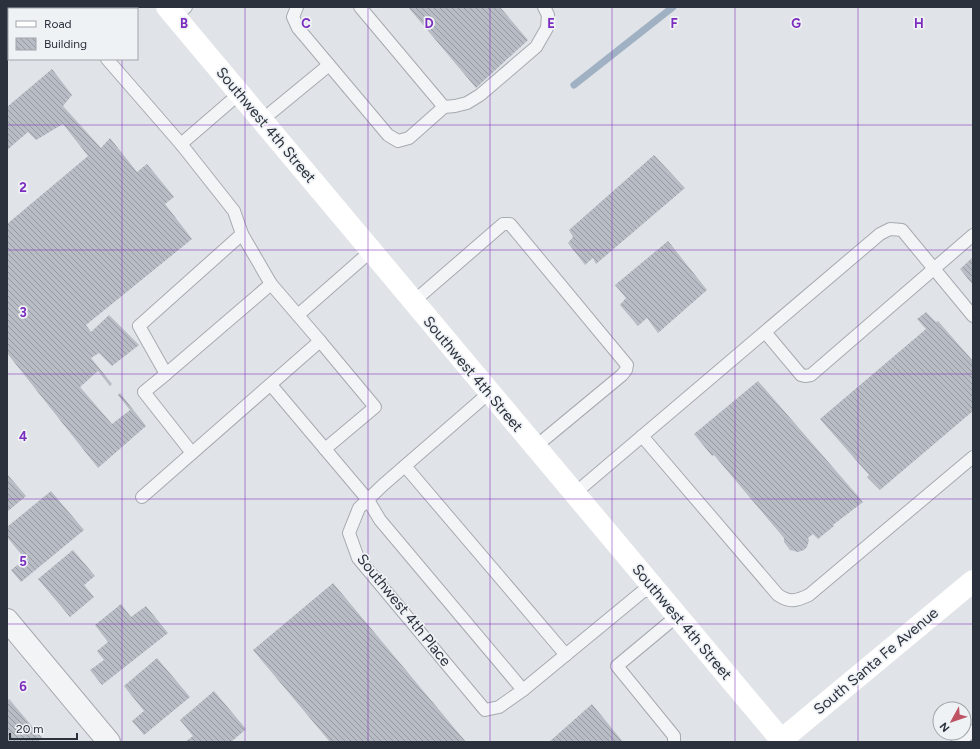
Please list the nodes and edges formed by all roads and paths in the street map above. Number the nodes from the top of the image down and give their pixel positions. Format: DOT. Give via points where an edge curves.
graph roads {
  1 [pos="297,7"];
  2 [pos="360,7"];
  3 [pos="544,7"];
  4 [pos="176,10"];
  5 [pos="108,60"];
  6 [pos="329,65"];
  7 [pos="240,94"];
  8 [pos="444,108"];
  9 [pos="262,120"];
  10 [pos="181,144"];
  11 [pos="242,234"];
  12 [pos="973,235"];
  13 [pos="370,251"];
  14 [pos="934,269"];
  15 [pos="271,284"];
  16 [pos="413,302"];
  17 [pos="298,315"];
  18 [pos="973,316"];
  19 [pos="765,332"];
  20 [pos="320,341"];
  21 [pos="166,374"];
  22 [pos="271,384"];
  23 [pos="489,393"];
  24 [pos="642,436"];
  25 [pos="534,447"];
  26 [pos="325,449"];
  27 [pos="192,453"];
  28 [pos="973,457"];
  29 [pos="405,466"];
  30 [pos="574,494"];
  31 [pos="142,497"];
  32 [pos="368,500"];
  33 [pos="973,581"];
  34 [pos="654,589"];
  35 [pos="677,616"];
  36 [pos="7,620"];
  37 [pos="566,655"];
  38 [pos="524,690"];
  39 [pos="781,741"];
  40 [pos="109,742"];
  41 [pos="674,742"];
  1 -- 6 [label="lane" via="293,17 298,28"];
  2 -- 8 [label="lane"];
  3 -- 8 [label="lane" via="548,15 547,28 536,47 480,95 467,103"];
  4 -- 7 [label="main road, Southwest 4th Street"];
  5 -- 10 [label="lane"];
  6 -- 8 [label="lane" via="388,135 398,140 408,138"];
  6 -- 9 [label="lane"];
  7 -- 9 [label="main road, Southwest 4th Street"];
  7 -- 10 [label="lane"];
  9 -- 13 [label="main road, Southwest 4th Street"];
  10 -- 11 [label="lane" via="234,212"];
  11 -- 15 [label="lane"];
  11 -- 21 [label="lane" via="139,326"];
  12 -- 14 [label="lane"];
  13 -- 16 [label="main road, Southwest 4th Street"];
  13 -- 17 [label="lane"];
  14 -- 18 [label="lane"];
  14 -- 19 [label="lane" via="902,230 890,230 880,234"];
  14 -- 19 [label="lane" via="811,375 801,375"];
  15 -- 17 [label="lane"];
  15 -- 21 [label="lane"];
  16 -- 23 [label="main road, Southwest 4th Street"];
  16 -- 25 [label="lane" via="503,224 510,224 627,365 622,375"];
  17 -- 20 [label="lane"];
  19 -- 24 [label="lane"];
  20 -- 22 [label="lane"];
  20 -- 26 [label="lane" via="375,407"];
  21 -- 27 [label="lane" via="144,392"];
  22 -- 26 [label="lane"];
  22 -- 27 [label="lane"];
  23 -- 25 [label="main road, Southwest 4th Street"];
  23 -- 29 [label="lane, Southwest 4th Place"];
  24 -- 28 [label="lane" via="778,596 791,601 809,595"];
  24 -- 30 [label="lane"];
  25 -- 30 [label="main road, Southwest 4th Street"];
  26 -- 32 [label="lane"];
  27 -- 31 [label="lane"];
  29 -- 32 [label="lane, Southwest 4th Place"];
  29 -- 37 [label="lane"];
  30 -- 34 [label="main road, Southwest 4th Street"];
  32 -- 38 [label="lane" via="380,520"];
  32 -- 38 [label="lane, Southwest 4th Place" via="359,508 349,533 358,558 485,710 499,707"];
  33 -- 39 [label="main road, South Santa Fe Avenue"];
  34 -- 35 [label="main road, Southwest 4th Street"];
  34 -- 37 [label="lane" via="642,592"];
  35 -- 39 [label="main road, Southwest 4th Street"];
  35 -- 41 [label="lane" via="617,666 674,736"];
  36 -- 40 [label="street"];
  37 -- 38 [label="lane"];
}
